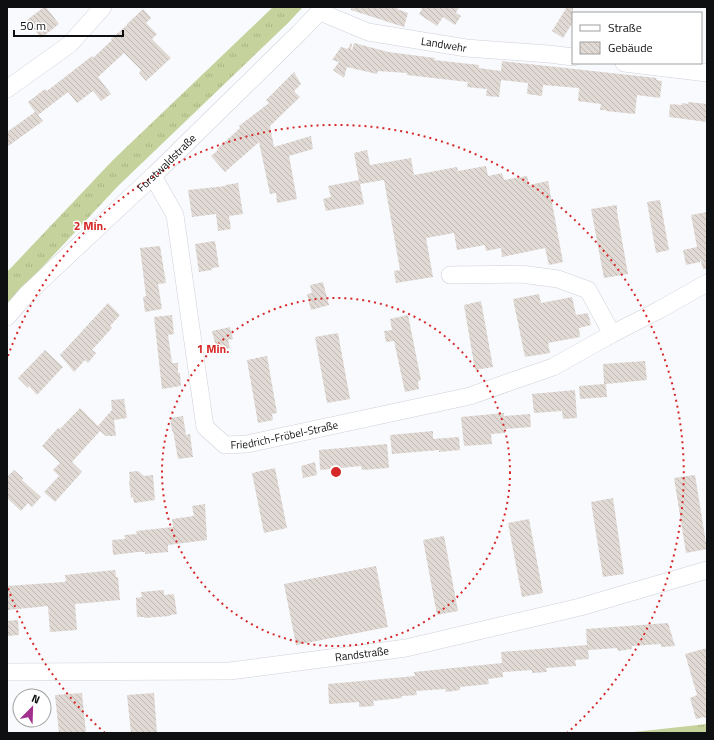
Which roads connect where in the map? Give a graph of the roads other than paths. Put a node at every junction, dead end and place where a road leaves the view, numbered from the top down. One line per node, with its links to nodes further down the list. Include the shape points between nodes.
1 (103, 7): 6 (street, via 70,44)
2 (322, 9): 3 (street, Landwehr, via 368,32 466,48); 7 (street, Forstwaldstraße)
3 (572, 57)
4 (632, 64): 5 (street)
5 (707, 73)
6 (7, 89)
7 (154, 176): 10 (street, Forstwaldstraße, via 27,294); 11 (street, Friedrich-Fröbel-Straße, via 175,215 205,427 225,445 247,444 470,396 553,367)
8 (450, 275): 11 (street, via 521,274 558,279 588,290)
9 (707, 283): 11 (street, Friedrich-Fröbel-Straße)
10 (7, 317)
11 (612, 334)
12 (707, 570): 13 (street, Randstraße, via 580,607 406,648 230,671)
13 (7, 672)

